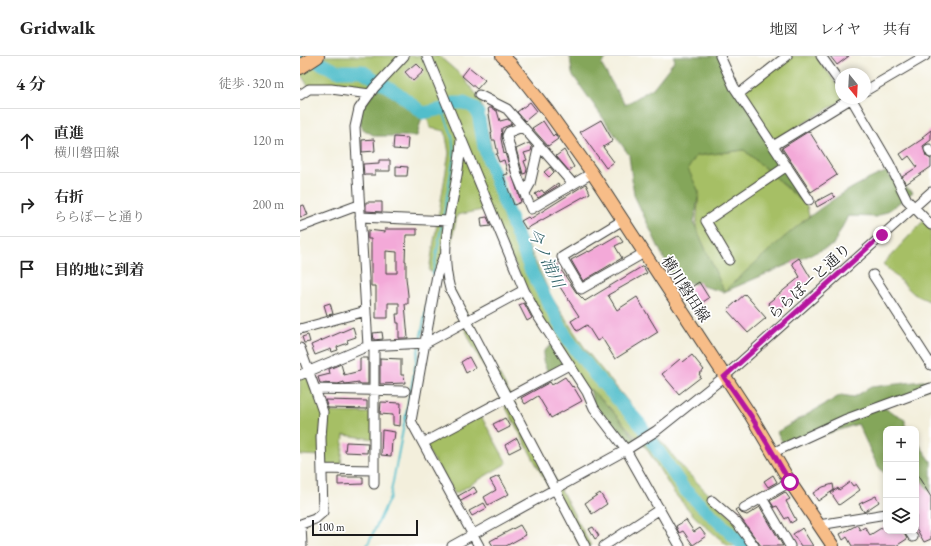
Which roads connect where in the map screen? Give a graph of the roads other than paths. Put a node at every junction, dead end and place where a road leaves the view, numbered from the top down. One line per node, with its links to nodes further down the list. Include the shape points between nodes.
1 (307, 56): 10 (highway)
2 (317, 56): 11 (highway)
3 (404, 56): 14 (street)
4 (428, 56): 21 (street)
5 (502, 56): 25 (main road, 横川磐田線, via 543,104)
6 (720, 56): 15 (street, via 734,87)
7 (787, 56): 15 (street)
8 (925, 56): 13 (street)
9 (823, 57): 12 (street)
10 (300, 60)
11 (300, 67)
12 (835, 75)
13 (871, 88)
14 (372, 91): 16 (street, via 308,89); 30 (street, via 359,109 355,127)
15 (740, 93): 23 (street)
16 (300, 95)
17 (479, 95): 20 (street, via 507,109)
18 (841, 104): 23 (street)
19 (855, 104): 31 (street)
20 (522, 126): 22 (street); 28 (street, via 509,132 507,136)
21 (461, 139): 34 (street, via 461,156); 41 (street)
22 (539, 145): 26 (street); 28 (street, via 530,184)
23 (774, 146): 24 (street)
24 (787, 166): 29 (street); 39 (street, via 706,221)
25 (592, 173): 26 (street); 33 (main road, 横川磐田線)
26 (573, 184): 28 (street, via 531,210)
27 (931, 192): 31 (street, ららぽーと通り)
28 (524, 193)
29 (810, 200)
30 (359, 205): 32 (street); 36 (street)
31 (913, 207): 35 (street); 51 (street, ららぽーと通り)
32 (360, 217): 34 (street); 42 (street)
33 (623, 220): 37 (main road, 横川磐田線); 37 (street, via 562,257 581,289)
34 (449, 221): 38 (street)
35 (931, 225)
36 (300, 227)
37 (644, 253): 51 (main road, 横川磐田線)
38 (444, 255): 43 (street, via 445,274); 45 (street, via 437,275)
39 (729, 260)
40 (873, 275): 49 (street)
41 (524, 290): 43 (street); 48 (street)
42 (366, 311): 44 (street); 46 (street)
43 (465, 320): 45 (street); 56 (street)
44 (300, 329)
45 (426, 343): 46 (street); 57 (street, via 411,421)
46 (371, 346): 50 (street); 54 (street)
47 (300, 348): 50 (street)
48 (569, 364): 56 (street); 58 (street, via 594,408)
49 (931, 364)
50 (304, 373): 52 (street)
51 (724, 377): 58 (street, ららぽーと通り, via 656,431); 59 (main road, 横川磐田線)
52 (316, 388): 54 (street); 60 (street, via 323,412)
53 (931, 388): 59 (street, via 844,420)
54 (374, 390): 55 (street); 61 (street)
55 (405, 391)
56 (506, 397): 57 (street); 64 (street)
57 (423, 443): 71 (street)
58 (626, 450): 64 (street, ららぽーと通り); 68 (street)
59 (772, 452): 62 (main road, 横川磐田線)
60 (322, 469): 61 (street); 72 (street, via 323,512 315,519 300,524)
61 (374, 470): 63 (street)
62 (790, 482): 65 (street); 70 (main road, 横川磐田線)
63 (374, 484)
64 (555, 489): 71 (street, ららぽーと通り); 75 (street)
65 (762, 498): 67 (street); 79 (street)
66 (712, 501): 78 (street, via 737,524)
67 (744, 508)
68 (660, 509): 76 (street); 77 (street)
69 (883, 514): 70 (street)
70 (819, 525): 80 (main road, 横川磐田線)
71 (473, 534): 73 (street, ららぽーと通り); 74 (street)
72 (302, 546)
73 (452, 546)
74 (479, 546)
75 (585, 546)
76 (604, 546)
77 (680, 546)
78 (754, 546)
79 (790, 546)
80 (832, 546)

